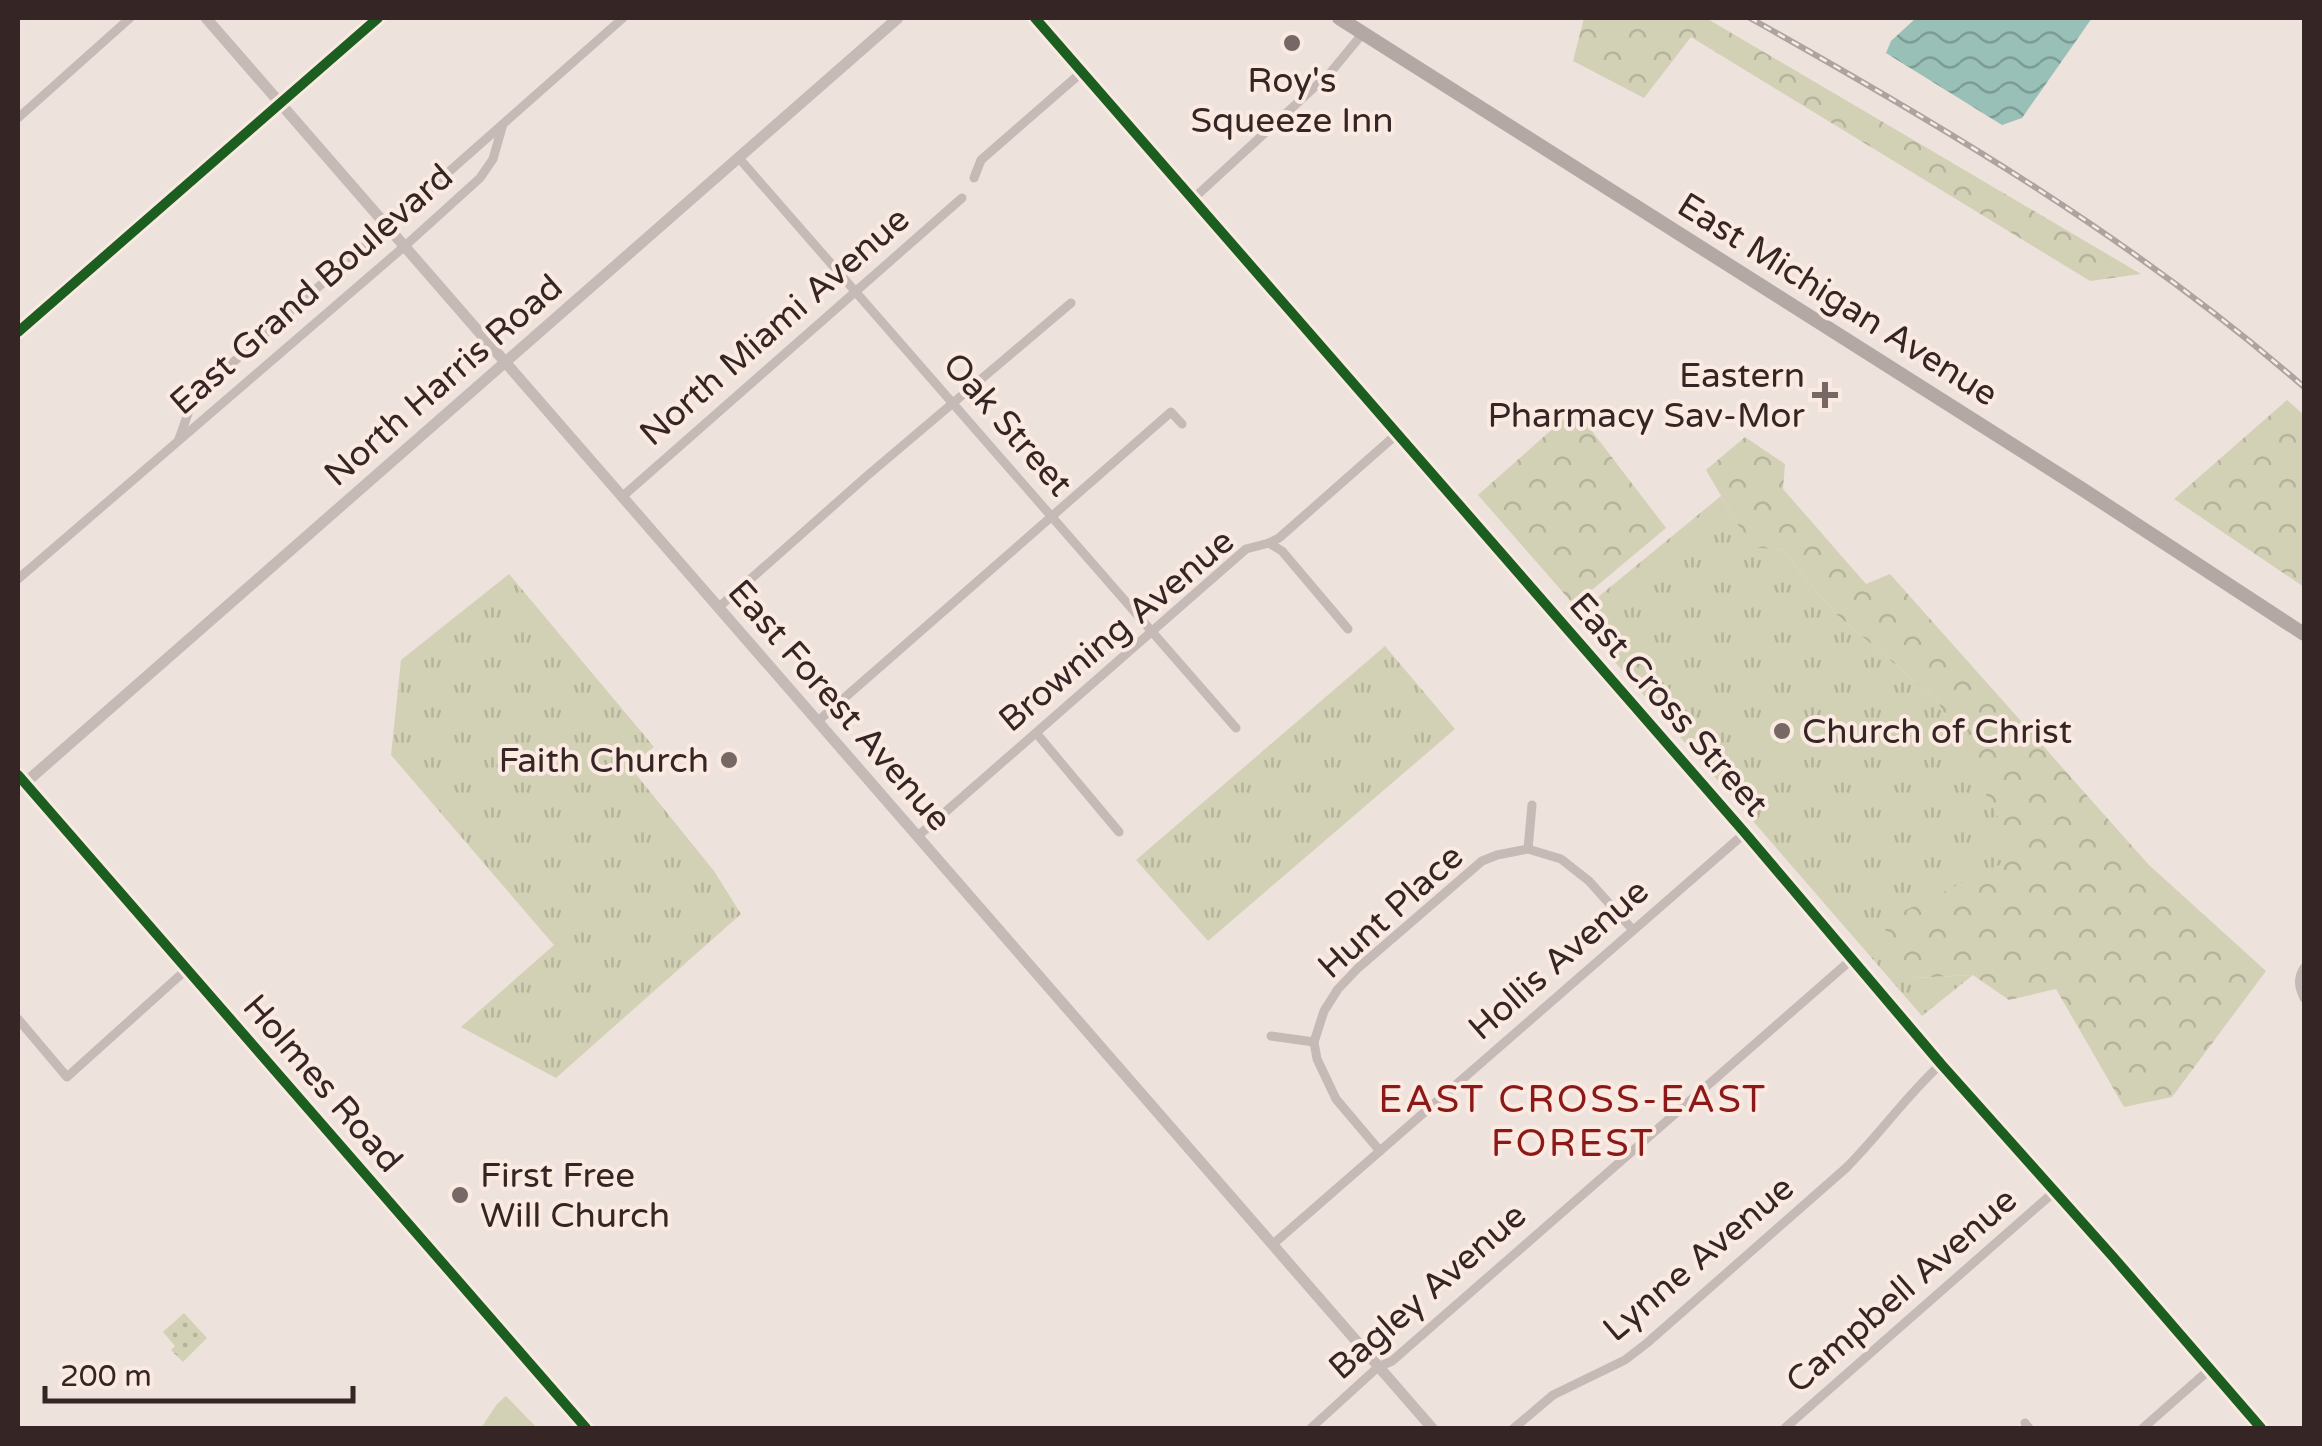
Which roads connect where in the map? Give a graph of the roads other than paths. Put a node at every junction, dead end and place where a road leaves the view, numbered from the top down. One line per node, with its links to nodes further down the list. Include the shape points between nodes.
1 (130, 18): 11 (street)
2 (206, 18): 10 (street, East Forest Avenue)
3 (378, 18): 10 (main road)
4 (624, 18): 12 (street, East Grand Boulevard)
5 (898, 18): 13 (street, North Harris Road)
6 (1035, 18): 9 (street, East Cross Street)
7 (1338, 18): 8 (main road, East Michigan Avenue)
8 (1363, 33): 16 (street, via 1330,73); 34 (main road, East Michigan Avenue)
9 (1082, 72): 14 (street, via 982,160); 16 (street, East Cross Street)
10 (280, 104): 17 (street, East Forest Avenue); 21 (main road)
11 (18, 118)
12 (503, 124): 17 (street, East Grand Boulevard); 18 (street, East Grand Boulevard, via 480,178)
13 (738, 157): 19 (street, Oak Street); 22 (street, North Harris Road)
14 (974, 178)
15 (962, 198): 19 (street, North Miami Avenue)
16 (1194, 198): 25 (street, East Cross Street)
17 (388, 225): 18 (street, East Forest Avenue); 26 (street, East Grand Boulevard, via 204,388)
18 (406, 245): 22 (street, East Forest Avenue); 26 (street, East Grand Boulevard)
19 (856, 291): 23 (street, Oak Street); 27 (street, North Miami Avenue)
20 (1071, 303): 23 (street)
21 (18, 332)
22 (506, 361): 27 (street, East Forest Avenue); 38 (street, North Harris Road)
23 (953, 402): 28 (street, Oak Street); 31 (street)
24 (1182, 424): 28 (street, via 1168,408)
25 (1398, 434): 29 (street, Browning Avenue); 41 (street, East Cross Street)
26 (179, 441): 30 (street, East Grand Boulevard)
27 (623, 496): 31 (street, East Forest Avenue)
28 (1052, 516): 33 (street, Oak Street); 35 (street)
29 (1269, 544): 32 (street); 33 (street, Browning Avenue, via 1246,549)
30 (18, 579)
31 (718, 608): 35 (street, East Forest Avenue)
32 (1348, 629)
33 (1152, 632): 36 (street, Oak Street); 37 (street, Browning Avenue)
34 (2304, 634)
35 (818, 720): 42 (street, East Forest Avenue)
36 (1236, 728)
37 (1037, 734): 40 (street); 42 (street, Browning Avenue)
38 (21, 779): 47 (main road, Holmes Road)
39 (1532, 806): 43 (street)
40 (1119, 832)
41 (1745, 833): 44 (street, Hollis Avenue); 45 (street, East Cross Street)
42 (918, 835): 55 (street, East Forest Avenue)
43 (1528, 849): 44 (street, via 1576,869); 51 (street, Hunt Place, via 1482,862 1358,968 1331,1000)
44 (1632, 929): 53 (street, Hollis Avenue)
45 (1852, 960): 52 (street, East Cross Street); 56 (street, Bagley Avenue, via 1392,1362)
46 (2304, 968): 48 (street)
47 (187, 969): 49 (street, via 68,1076); 58 (main road, Holmes Road)
48 (2304, 998)
49 (18, 1019)
50 (1271, 1036): 51 (street)
51 (1314, 1042): 53 (street, via 1336,1100)
52 (1941, 1064): 54 (street, East Cross Street); 61 (street, Lynne Avenue, via 1846,1168 1647,1343 1553,1395)
53 (1380, 1151): 55 (street, Hollis Avenue)
54 (2054, 1192): 57 (street, East Cross Street); 62 (street, Campbell Avenue)
55 (1272, 1246): 56 (street, East Forest Avenue)
56 (1378, 1367): 59 (street, Bagley Avenue); 60 (street, East Forest Avenue)
57 (2210, 1370): 63 (street); 64 (street, East Cross Street)
58 (586, 1428)
59 (1311, 1428)
60 (1432, 1428)
61 (1514, 1428)
62 (1785, 1428)
63 (2143, 1428)
64 (2261, 1428)

